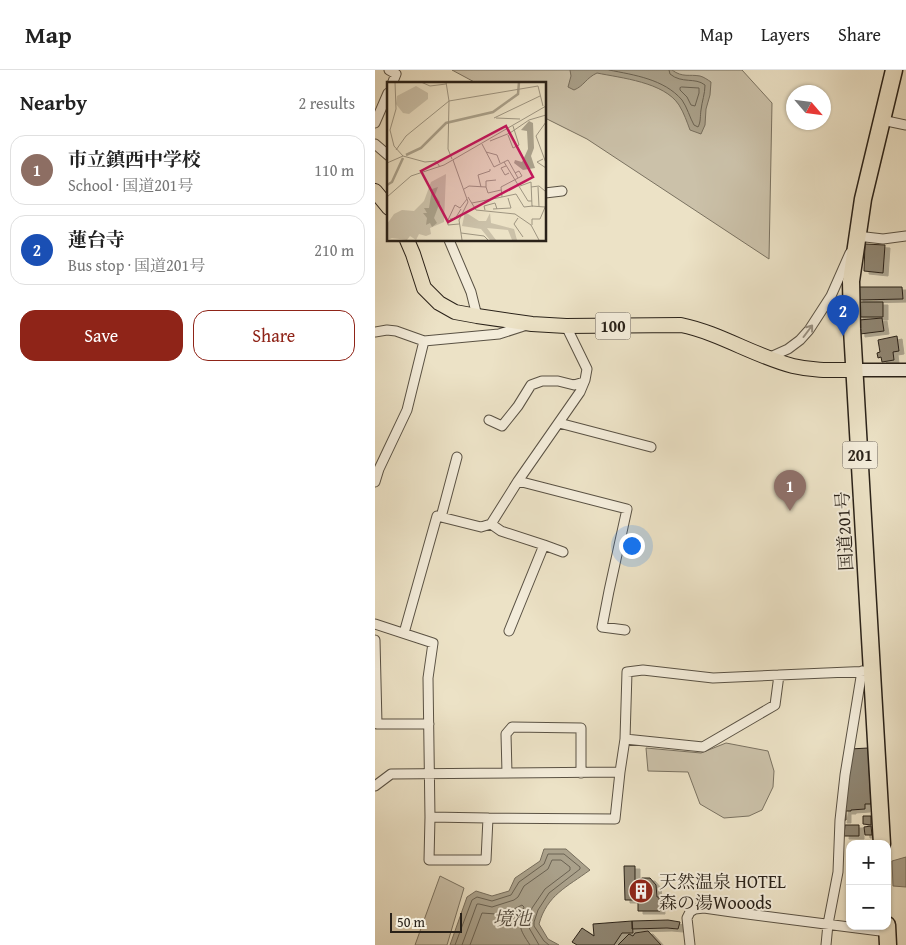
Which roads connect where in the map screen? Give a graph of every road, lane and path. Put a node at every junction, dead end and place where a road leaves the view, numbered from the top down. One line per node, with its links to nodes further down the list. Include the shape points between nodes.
1 (389, 70): 3 (street, via 396,74)
2 (893, 70): 5 (highway, 国道201号 / 201)
3 (393, 82)
4 (387, 97): 6 (street)
5 (882, 120): 7 (street); 14 (highway, 国道201号 / 201)
6 (375, 123)
7 (906, 125)
8 (375, 144): 9 (street)
9 (387, 154)
10 (375, 191): 13 (main road)
11 (561, 191): 12 (street)
12 (546, 193)
13 (387, 206)
14 (857, 236): 15 (street, via 883,239); 23 (street, one-way to 14, via 788,349 809,330 831,296); 24 (highway, 国道201号 / 201, via 851,281)
15 (906, 236)
16 (407, 241): 18 (main road, 100, via 424,288 439,304 455,312)
17 (449, 241): 18 (street, via 471,292)
18 (477, 316): 19 (main road, 100)
19 (532, 324): 20 (main road, 100); 22 (street, via 499,334)
20 (566, 326): 23 (main road, 100, via 681,325); 26 (street, via 587,369)
21 (375, 332): 22 (street, via 396,331)
22 (424, 341): 32 (street, via 407,410)
23 (768, 358): 24 (main road, 100, via 818,370)
24 (855, 370): 25 (street); 42 (highway, 国道201号 / 201)
25 (906, 370)
26 (584, 382): 27 (street, via 574,385 542,381 531,385 502,426); 28 (street)
27 (489, 420)
28 (559, 423): 29 (street); 31 (street)
29 (651, 447)
30 (457, 457): 33 (street)
31 (518, 480): 34 (street); 39 (street, via 627,509 602,627)
32 (375, 482)
33 (441, 517): 34 (street, via 481,527); 40 (street, via 437,516)
34 (491, 524): 35 (street)
35 (544, 545): 36 (street); 38 (street)
36 (563, 552)
37 (375, 624): 40 (street)
38 (509, 630)
39 (625, 630)
40 (404, 633): 44 (street, via 433,643 428,678)
41 (375, 640): 44 (street, via 377,724)
42 (867, 671): 43 (street); 53 (highway, 国道201号 / 201); 54 (street, via 845,775 838,872)
43 (779, 675): 45 (street, via 775,705 703,747); 45 (street, via 713,678 643,670 627,672)
44 (429, 724): 48 (street)
45 (625, 739): 47 (street)
46 (581, 772): 47 (street); 49 (street); 49 (street, via 581,728 511,727 506,734)
47 (620, 772): 52 (street, via 615,819)
48 (429, 773): 49 (street); 50 (street, via 391,774); 51 (street)
49 (507, 773)
50 (375, 786)
51 (429, 817): 52 (street); 52 (street, via 429,860 486,860)
52 (488, 818)
53 (882, 840)
54 (828, 924): 55 (street); 56 (street, via 695,908 687,918); 57 (street)
55 (888, 934)
56 (690, 945)
57 (826, 945)

